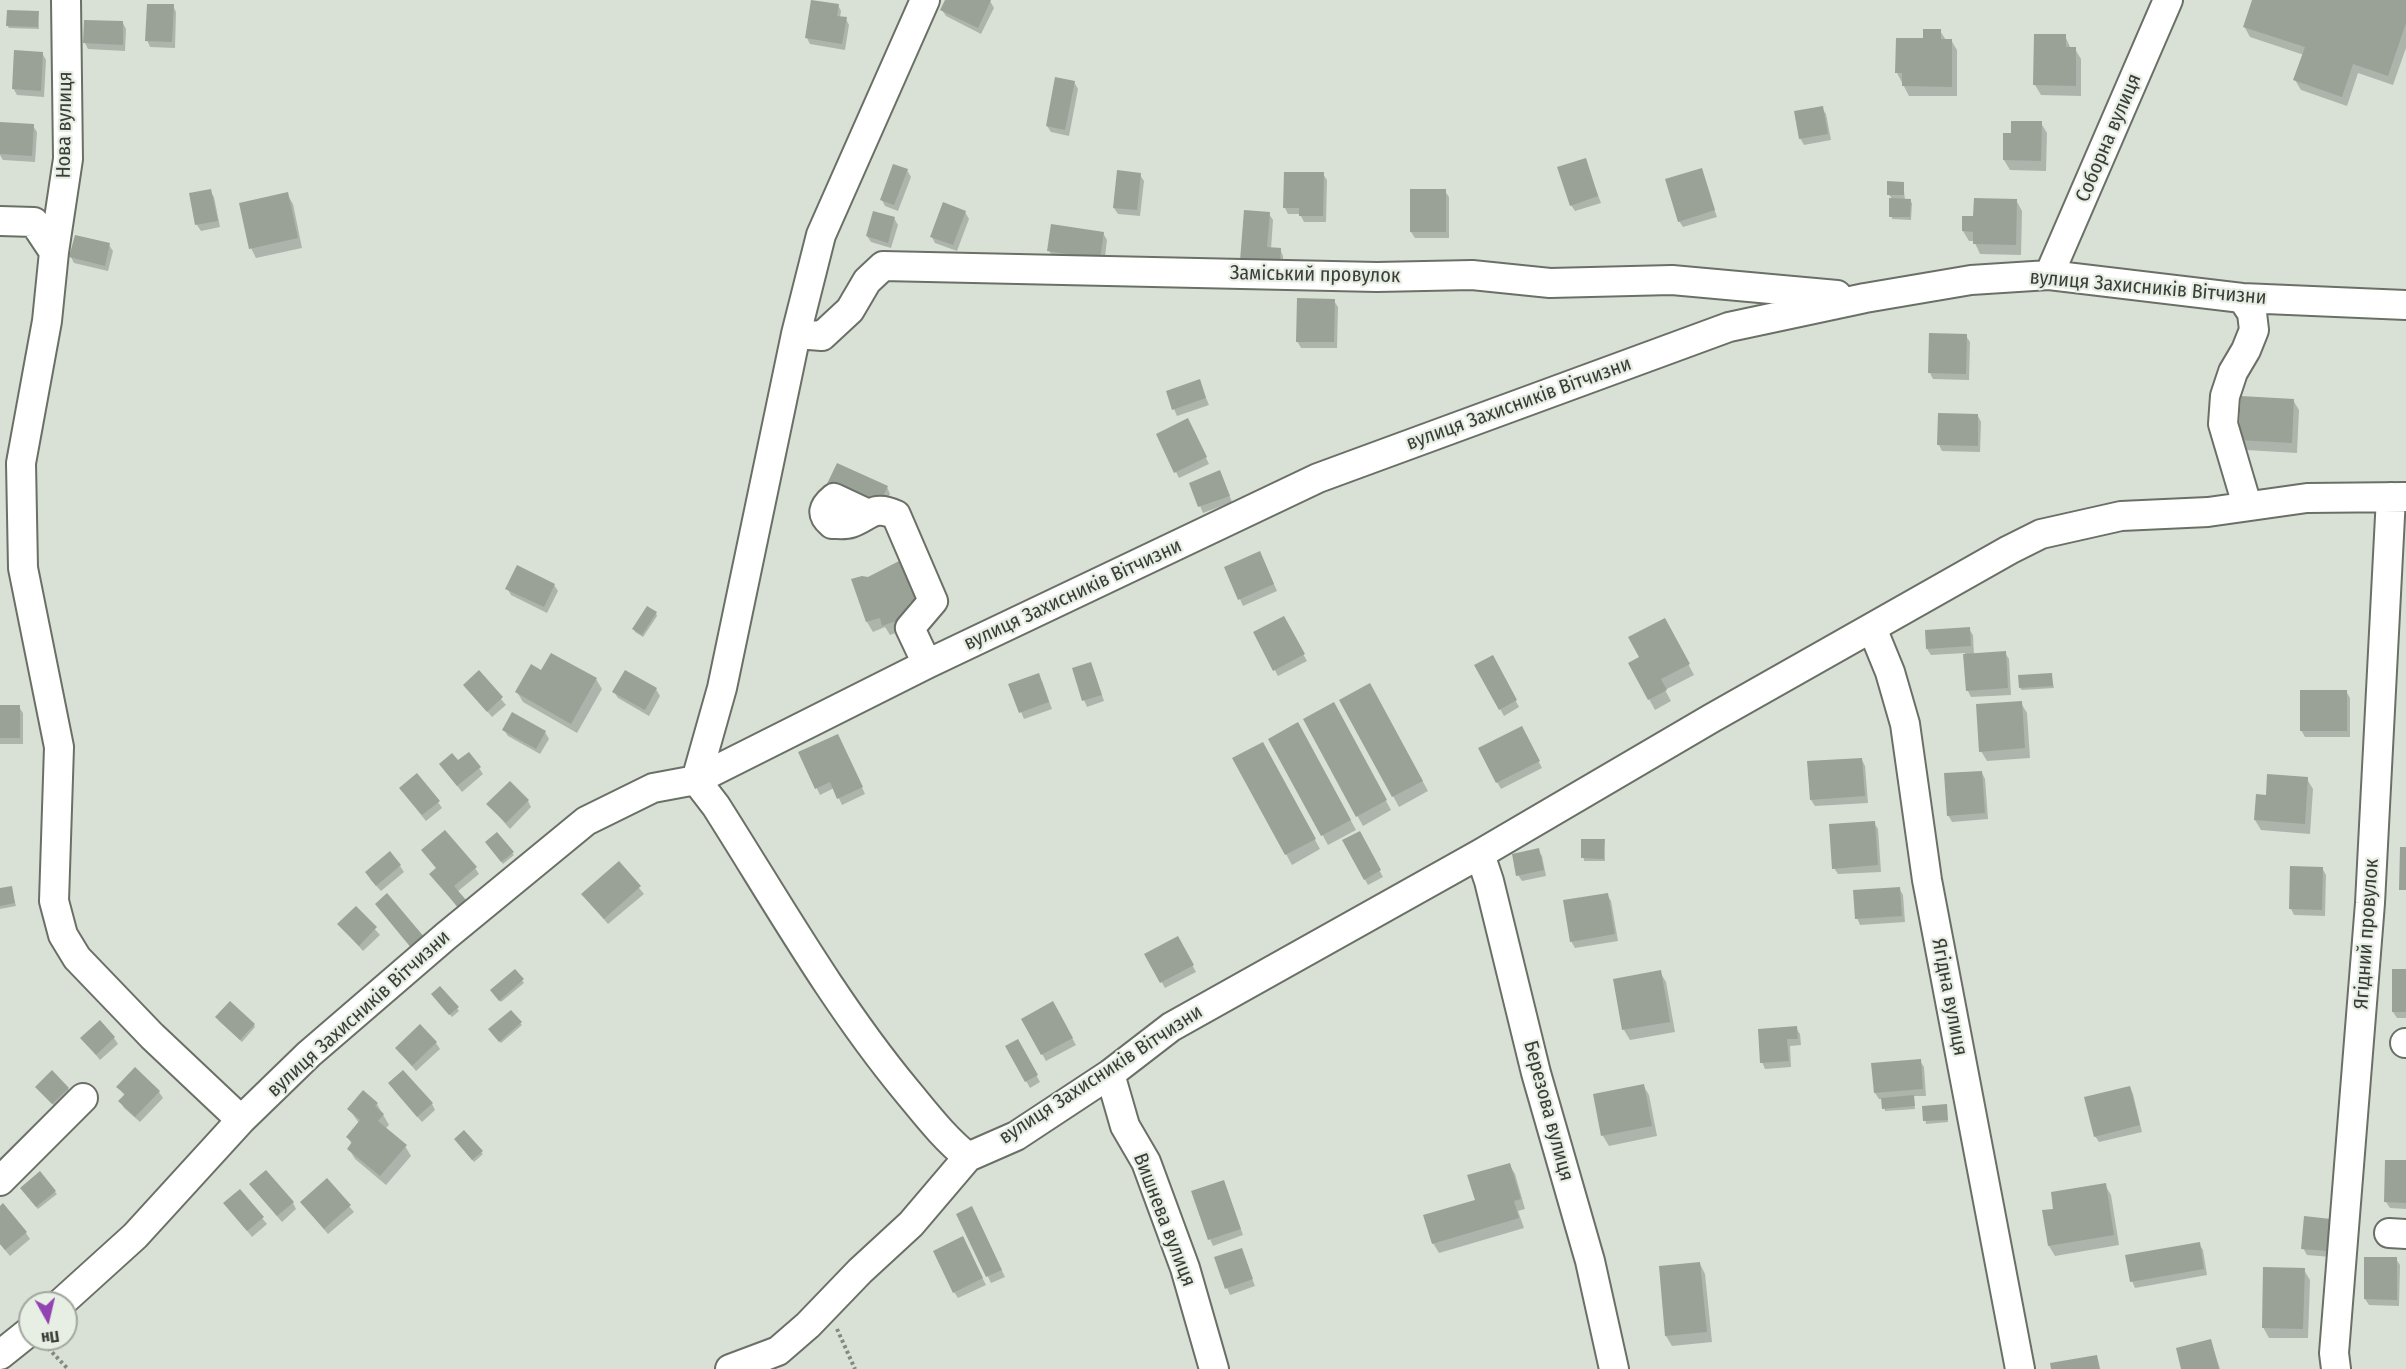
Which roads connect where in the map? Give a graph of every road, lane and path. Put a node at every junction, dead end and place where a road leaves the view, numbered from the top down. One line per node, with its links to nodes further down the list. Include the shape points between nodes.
1 (66, 0): 5 (street, Нова вулиця, via 68,159)
2 (926, 0): 10 (street, via 821,235)
3 (2168, 0): 6 (street, Соборна вулиця)
4 (0, 221): 5 (street, via 34,222)
5 (54, 252): 20 (street, Нова вулиця, via 47,321 21,463 23,568 59,747 54,901 63,934 77,958)
6 (2049, 275): 7 (street, вулиця Захисників Вітчизни, via 1971,280); 8 (street, вулиця Захисників Вітчизни)
7 (1865, 298): 10 (street, Заміський провулок, via 1671,280 1551,283 1472,275 1377,277 883,266 867,281 850,309 822,336); 15 (street, вулиця Захисників Вітчизни, via 1729,327 1318,478)
8 (2242, 298): 9 (street, вулиця Захисників Вітчизни); 12 (street, via 2252,313 2254,330 2230,380 2223,424)
9 (2406, 305)
10 (796, 334): 16 (street, via 722,688)
11 (2398, 497): 12 (street, вулиця Захисників Вітчизни, via 2307,498); 34 (street, Ягідний провулок, via 2334,1353)
12 (2247, 505): 14 (street, вулиця Захисників Вітчизни, via 2208,512 2121,516 2041,534)
13 (866, 513): 15 (street, via 896,514 933,601 910,628)
14 (1872, 628): 17 (street, вулиця Захисників Вітчизни); 33 (street, Ягідна вулиця, via 1905,724 1927,880)
15 (927, 664): 16 (street, вулиця Захисників Вітчизни)
16 (696, 780): 20 (street, вулиця Захисників Вітчизни, via 653,788 586,821 309,1053); 21 (street, via 841,1003 950,1143)
17 (1480, 854): 18 (street, вулиця Захисників Вітчизни, via 1171,1027); 32 (street, Березова вулиця, via 1590,1261)
18 (1110, 1074): 21 (street, вулиця Захисників Вітчизни, via 1016,1136); 31 (street, Вишнева вулиця, via 1125,1125 1146,1162 1185,1268)
19 (83, 1098): 22 (street)
20 (241, 1120): 23 (street, вулиця Захисників Вітчизни, via 135,1236)
21 (968, 1157): 24 (street, вулиця Захисників Вітчизни, via 911,1224)
22 (0, 1181)
23 (74, 1291)
24 (827, 1306): 29 (street, вулиця Захисників Вітчизни, via 778,1351); 30 (path)
25 (18, 1347): 27 (street)
26 (50, 1351): 28 (path)
27 (0, 1355)
28 (68, 1369)
29 (730, 1369)
30 (855, 1369)
31 (1214, 1369)
32 (1614, 1369)
33 (2020, 1369)
34 (2336, 1369)

